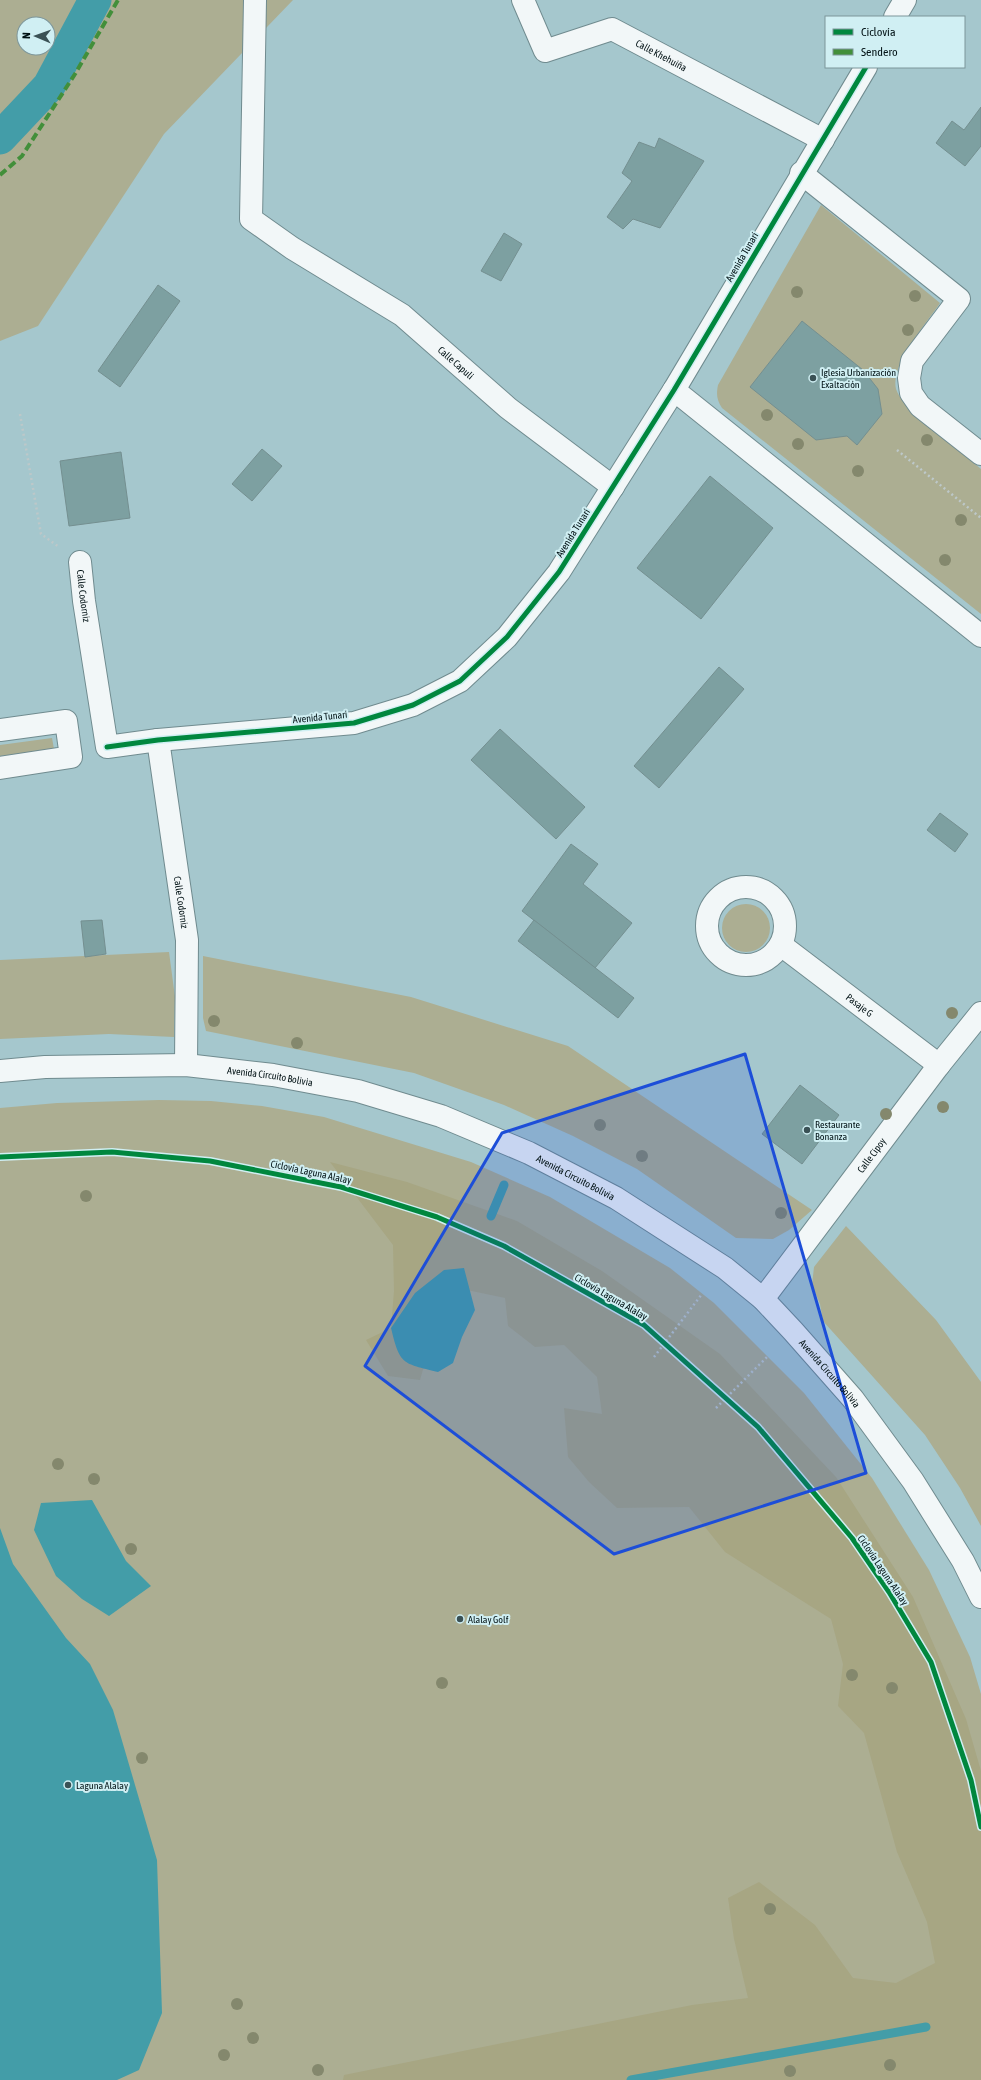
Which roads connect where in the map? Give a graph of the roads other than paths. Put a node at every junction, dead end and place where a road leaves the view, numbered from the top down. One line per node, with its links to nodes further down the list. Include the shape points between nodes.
1 (255, 0): 10 (street, Calle Capuli, via 251,219 292,248 402,315 508,408)
2 (523, 0): 6 (street, Calle Khehuiña, via 545,51 612,29)
3 (905, 0): 4 (street)
4 (896, 16)
5 (865, 68): 6 (street, Avenida Tunari)
6 (823, 140): 7 (street, Avenida Tunari)
7 (801, 174): 8 (street, Avenida Tunari); 9 (street, via 959,299 912,361 909,378 911,392 920,406)
8 (674, 390): 10 (street, Avenida Tunari); 12 (street)
9 (981, 454)
10 (613, 487): 14 (street, Avenida Tunari, via 559,572 508,637 460,681 413,705 354,723)
11 (80, 562): 15 (street, Calle Codorniz)
12 (981, 636)
13 (0, 730): 16 (street, via 66,721 71,757)
14 (158, 740): 15 (street, Avenida Tunari); 19 (street, Calle Codorniz, via 187,940)
15 (107, 747)
16 (0, 768)
17 (781, 945): 20 (street, Pasaje G)
18 (981, 1013): 20 (street, Calle Cipoy)
19 (186, 1065): 21 (street, Avenida Circuito Bolivia, via 45,1067); 22 (street, Avenida Circuito Bolivia, via 273,1075 358,1091 441,1116 530,1153 616,1198 725,1268)
20 (939, 1065): 22 (street, Calle Cipoy)
21 (0, 1071)
22 (763, 1299): 23 (street, Avenida Circuito Bolivia, via 853,1399 913,1481 963,1561)
23 (981, 1597)

